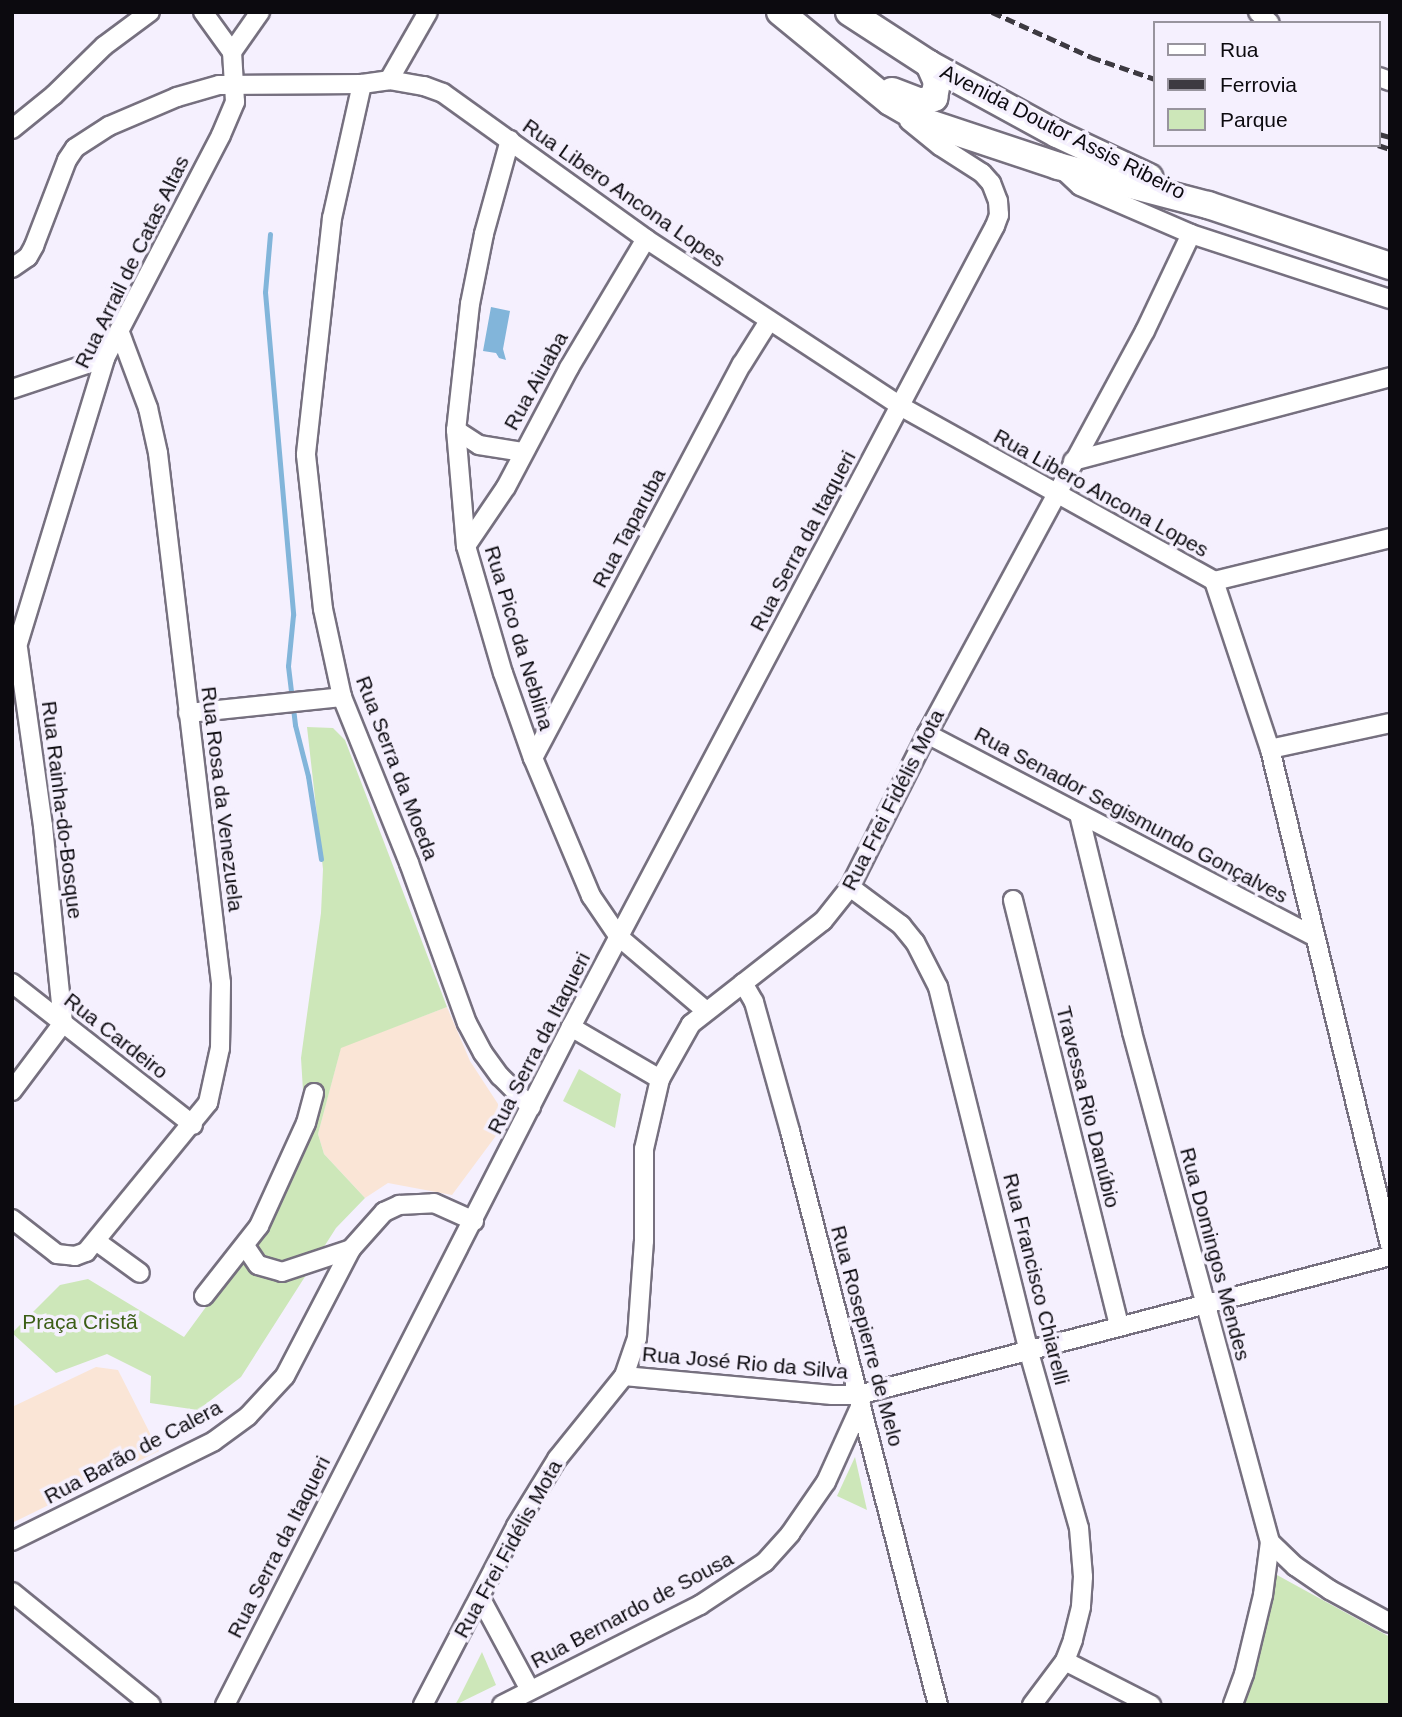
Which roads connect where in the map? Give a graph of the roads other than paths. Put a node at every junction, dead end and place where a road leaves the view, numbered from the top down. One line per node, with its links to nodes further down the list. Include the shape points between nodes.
1 (150, 12): 14 (street, via 104,46)
2 (203, 12): 7 (street)
3 (260, 12): 7 (street)
4 (428, 12): 10 (street)
5 (780, 12): 9 (main road)
6 (849, 12): 8 (main road, Avenida Doutor Assis Ribeiro)
7 (232, 52): 11 (street, Rua Arrail de Catas Altas)
8 (929, 64): 9 (main road, via 938,92 920,102); 17 (main road, Avenida Doutor Assis Ribeiro, via 1057,134)
9 (845, 65): 13 (main road, Avenida Doutor Assis Ribeiro)
10 (389, 80): 12 (street, Rua Libero Ancona Lopes); 15 (street, Rua Libero Ancona Lopes, via 443,93)
11 (236, 84): 12 (street, Rua Libero Ancona Lopes); 21 (street, Rua Libero Ancona Lopes, via 177,97 89,137 75,148 60,173 28,257); 24 (street, Rua Arrail de Catas Altas, via 230,116)
12 (362, 84): 38 (street, Rua Serra da Moeda, via 332,218 306,455)
13 (890, 102): 16 (main road, Avenida Doutor Assis Ribeiro, via 943,129); 28 (street, Rua Serra da Itaqueri, via 918,130 982,173 997,193 999,215)
14 (12, 129)
15 (510, 141): 19 (street, Rua Libero Ancona Lopes); 29 (street, Rua Pico da Neblina, via 470,304)
16 (1058, 166): 17 (main road, Avenida Doutor Assis Ribeiro); 18 (street, via 1080,186)
17 (1208, 205): 20 (main road)
18 (1191, 234): 22 (street); 31 (street, Rua Frei Fidélis Mota, via 1145,331)
19 (646, 239): 23 (street, Rua Libero Ancona Lopes); 30 (street, Rua Aiuaba)
20 (1390, 266)
21 (12, 268)
22 (1390, 299)
23 (768, 321): 28 (street, Rua Libero Ancona Lopes); 43 (street, Rua Taparuba)
24 (119, 330): 25 (street, Rua Arrail de Catas Altas); 39 (street, Rua Rosa da Venezuela, via 148,408 158,453)
25 (105, 358): 27 (street); 36 (street, Rua Arrail de Catas Altas)
26 (1390, 377): 31 (street)
27 (12, 389)
28 (900, 406): 32 (street, Rua Libero Ancona Lopes); 48 (street, Rua Serra da Itaqueri)
29 (456, 430): 30 (street, via 480,445); 34 (street, Rua Pico da Neblina)
30 (523, 452): 34 (street, Rua Aiuaba, via 506,487)
31 (1073, 461): 32 (street, Rua Frei Fidélis Mota)
32 (1055, 495): 35 (street, Rua Libero Ancona Lopes); 41 (street, Rua Frei Fidélis Mota)
33 (1390, 538): 35 (street)
34 (466, 546): 43 (street, Rua Pico da Neblina)
35 (1214, 582): 42 (street, Rua Libero Ancona Lopes)
36 (18, 645): 37 (street, Rua Arrail de Catas Altas); 52 (street, Rua Rainha-do-Bosque)
37 (12, 663)
38 (335, 698): 39 (street); 57 (street, Rua Serra da Moeda, via 409,863 467,1023 483,1054)
39 (195, 713): 58 (street, Rua Rosa da Venezuela, via 222,1016 216,1076 208,1103)
40 (1390, 723): 42 (street)
41 (927, 734): 44 (street, Rua Senador Segismundo Gonçalves); 45 (street, Rua Frei Fidélis Mota)
42 (1270, 749): 47 (street, Rua Libero Ancona Lopes)
43 (533, 758): 48 (street, Rua Pico da Neblina, via 591,896)
44 (1079, 814): 47 (street, Rua Senador Segismundo Gonçalves); 68 (street, Rua Domingos Mendes)
45 (850, 887): 50 (street, Rua Frei Fidélis Mota, via 823,920); 70 (street, Rua Francisco Chiarelli, via 901,925 915,942 937,987)
46 (1013, 900): 69 (street, Travessa Rio Danúbio)
47 (1314, 936): 62 (street, Rua Libero Ancona Lopes)
48 (619, 937): 51 (street, Rua Pico da Neblina); 53 (street, Rua Serra da Itaqueri)
49 (12, 983): 52 (street, Rua Cardeiro)
50 (743, 983): 51 (street, Rua Frei Fidélis Mota); 72 (street, Rua Rosepierre de Melo, via 754,1002)
51 (705, 1010): 54 (street, Rua Frei Fidélis Mota, via 691,1024)
52 (63, 1023): 55 (street); 58 (street, Rua Cardeiro)
53 (571, 1027): 54 (street); 57 (street, Rua Serra da Itaqueri)
54 (660, 1079): 71 (street, Rua Frei Fidélis Mota, via 644,1149 637,1338)
55 (12, 1091)
56 (314, 1093): 63 (street, via 277,1189)
57 (531, 1107): 60 (street, Rua Serra da Itaqueri)
58 (192, 1125): 61 (street, Rua Rosa da Venezuela)
59 (12, 1219): 61 (street, Rua Rosa da Venezuela, via 57,1254 75,1256)
60 (474, 1222): 64 (street, Rua Barão de Calera, via 434,1203 399,1205 374,1220); 81 (street, Rua Serra da Itaqueri)
61 (96, 1241): 66 (street)
62 (1390, 1245)
63 (245, 1246): 64 (street, via 258,1265 282,1272); 67 (street)
64 (351, 1249): 73 (street, Rua Barão de Calera, via 285,1377 248,1416 214,1441)
65 (1390, 1256): 68 (street, Rua José Rio da Silva)
66 (141, 1273)
67 (204, 1296)
68 (1204, 1303): 69 (street, Rua José Rio da Silva); 74 (street, Rua Domingos Mendes)
69 (1119, 1325): 70 (street, Rua José Rio da Silva)
70 (1028, 1349): 72 (street, Rua José Rio da Silva); 78 (street, Rua Francisco Chiarelli, via 1082,1553 1081,1607)
71 (624, 1376): 72 (street, Rua José Rio da Silva); 76 (street, Rua Frei Fidélis Mota, via 557,1459 516,1526)
72 (860, 1400): 79 (street, Rua Bernardo de Sousa, via 826,1482 765,1562 700,1605); 84 (street, Rua Rosepierre de Melo)
73 (12, 1541)
74 (1270, 1542): 77 (street, via 1330,1590); 87 (street, Rua Domingos Mendes, via 1256,1628)
75 (12, 1592): 80 (street)
76 (481, 1599): 79 (street); 82 (street, Rua Frei Fidélis Mota)
77 (1390, 1623)
78 (1065, 1661): 85 (street, Rua Francisco Chiarelli); 86 (street)
79 (530, 1690): 83 (street, Rua Bernardo de Sousa)
80 (151, 1705)
81 (225, 1705)
82 (424, 1705)
83 (502, 1705)
84 (938, 1705)
85 (1032, 1705)
86 (1151, 1705)
87 (1233, 1705)

